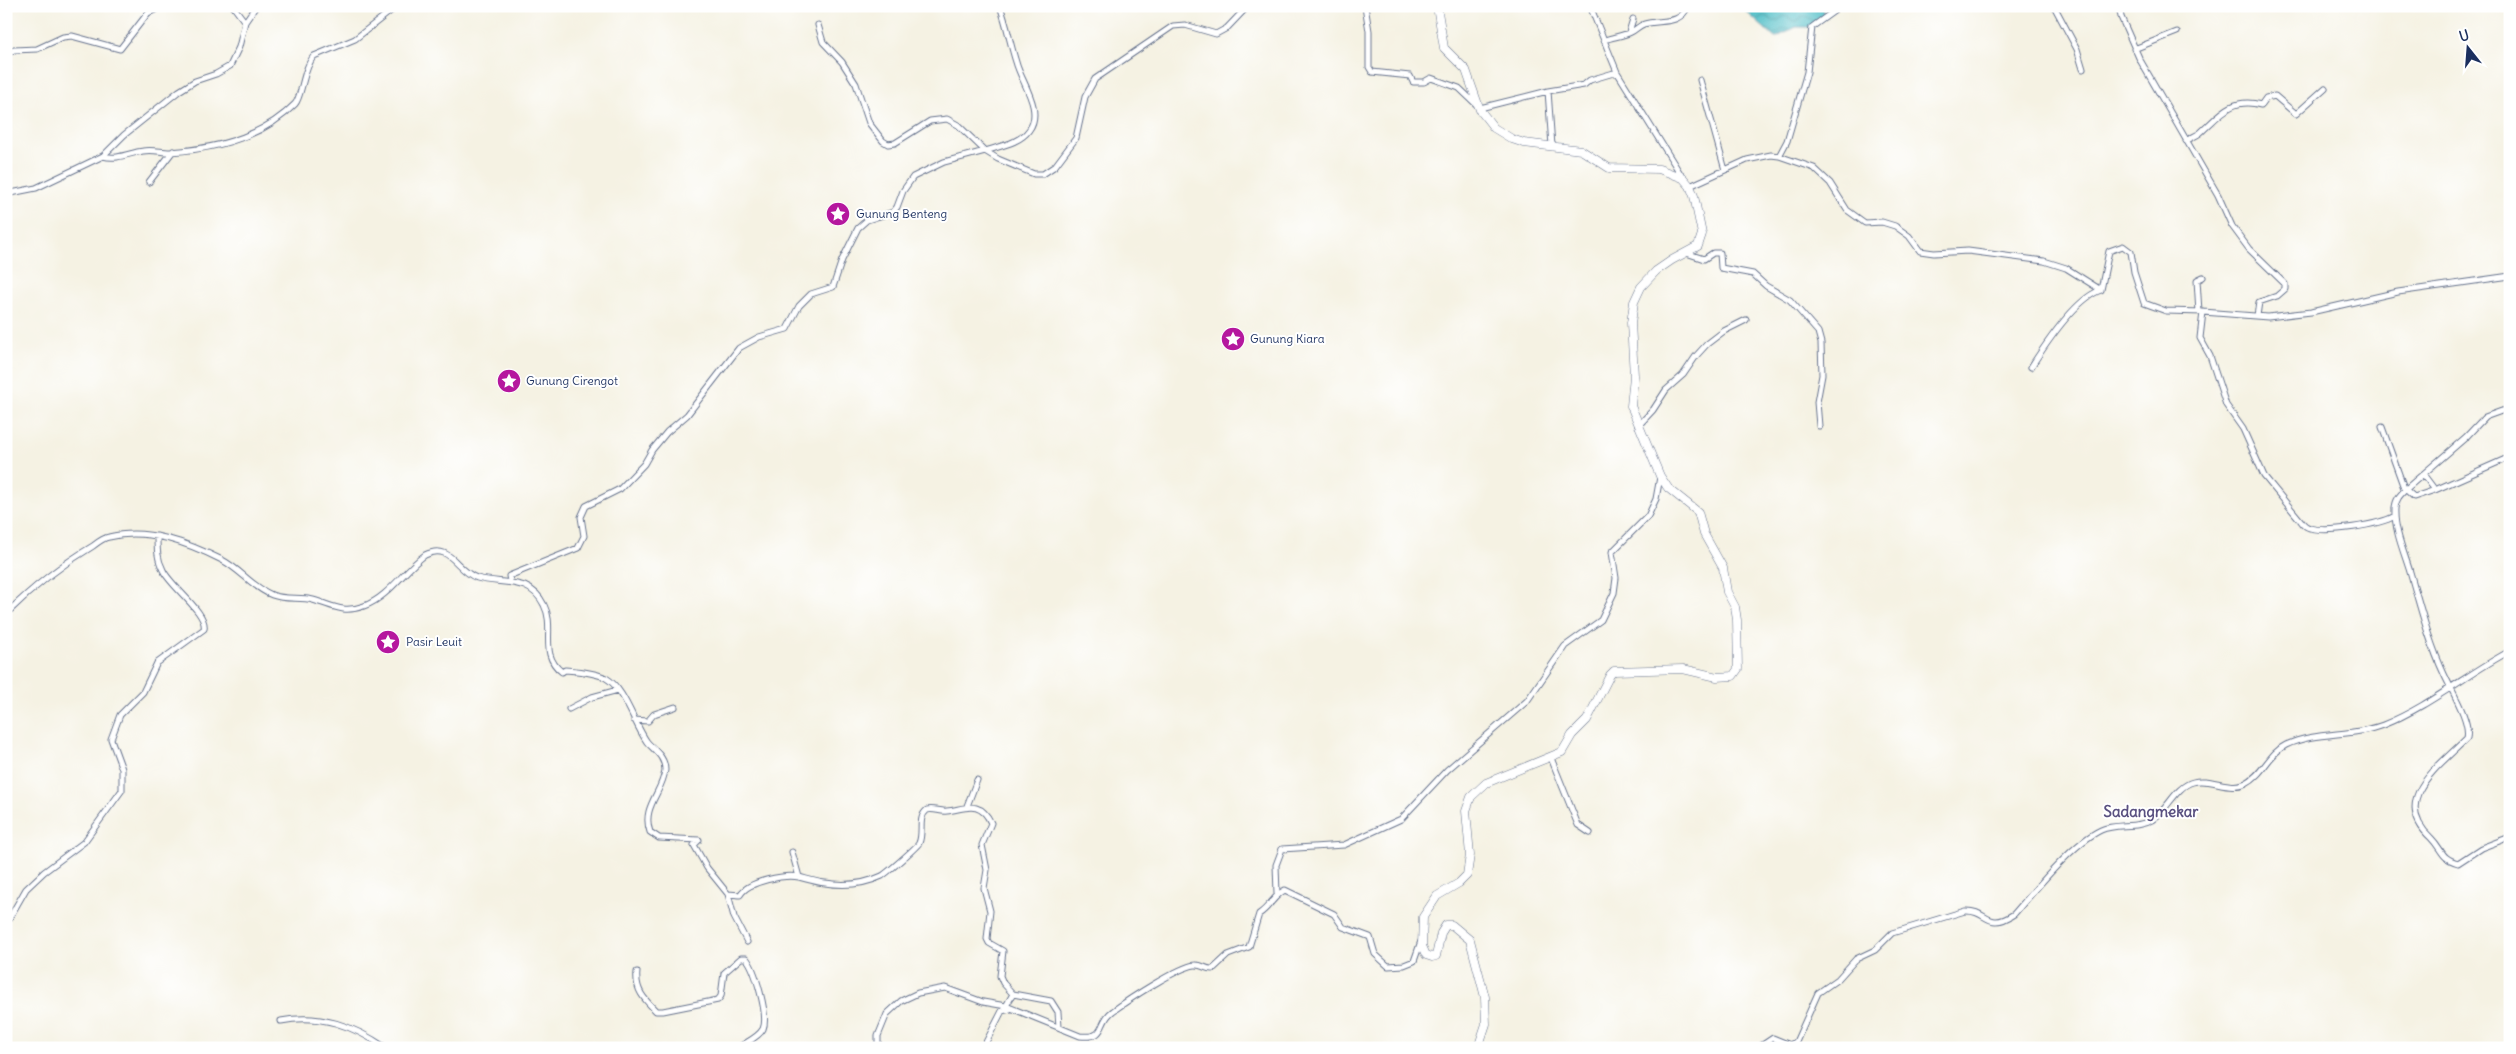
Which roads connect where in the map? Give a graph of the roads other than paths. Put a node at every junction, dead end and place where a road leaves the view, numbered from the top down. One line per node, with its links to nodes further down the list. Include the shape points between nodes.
1 (163, 6): 21 (street, via 148,13 120,49 72,36 37,49 14,50)
2 (233, 6): 15 (street)
3 (256, 6): 15 (street)
4 (397, 6): 31 (street, via 361,36 314,56 302,79 298,99 275,122 216,147)
5 (1000, 6): 30 (street, via 1034,118 1023,137)
6 (1248, 6): 30 (street, via 1218,33 1185,25 1166,28 1146,46 1095,79 1084,99 1076,138 1059,161 1045,173 1035,175)
7 (1365, 6): 27 (street, via 1372,72 1410,76 1413,82 1424,82 1430,78 1459,88)
8 (1437, 6): 27 (street, via 1444,48 1466,70)
9 (1590, 6): 19 (street)
10 (1688, 6): 18 (street, via 1674,20 1646,23)
11 (1841, 6): 33 (street, via 1812,27 1807,72 1787,141)
12 (2054, 6): 22 (street, via 2077,49)
13 (2119, 6): 20 (street)
14 (1633, 19): 18 (street)
15 (244, 22): 32 (street, via 239,47 230,66 179,91)
16 (818, 25): 30 (street, via 823,42 842,62 856,84 869,123 883,141 895,143 930,122 946,119 958,125)
17 (2177, 32): 20 (street)
18 (1629, 33): 19 (street)
19 (1605, 40): 23 (street)
20 (2134, 49): 28 (street)
21 (6, 54)
22 (2083, 69)
23 (1617, 72): 26 (street, via 1597,77 1584,85); 35 (street)
24 (1700, 80): 34 (street)
25 (2326, 88): 28 (street, via 2296,114 2275,96 2266,98 2261,105 2236,104 2222,111 2200,133)
26 (1548, 90): 27 (street); 29 (street)
27 (1480, 108): 29 (street, via 1497,130 1512,139)
28 (2186, 141): 44 (street, via 2239,237 2284,284 2285,290 2281,294 2259,302)
29 (1552, 146): 35 (street, via 1581,150 1609,168 1658,169)
30 (985, 151): 58 (street, via 944,162 913,177 903,190 896,208 867,220 858,228 833,287 811,294 787,329 762,336 739,348 687,416 667,432 644,464 620,489 586,506 582,517 584,536 578,548 509,576)
31 (173, 152): 32 (street, via 145,150 116,158); 36 (street)
32 (103, 156): 38 (street, via 36,188)
33 (1779, 156): 34 (street, via 1760,156); 42 (street, via 1814,168 1830,183 1847,210 1865,223 1882,222 1895,226 1909,236 1920,251 1977,252 2044,261 2066,268)
34 (1725, 170): 37 (street)
35 (1683, 178): 37 (street)
36 (149, 182)
37 (1690, 186): 39 (street, via 1702,234 1698,246)
38 (6, 194)
39 (1685, 253): 48 (street, via 1656,271 1641,287 1634,302 1631,406); 49 (street, via 1704,259 1720,253 1721,268 1753,274 1790,300 1818,332 1822,375 1817,402)
40 (2510, 276): 44 (street, via 2398,292 2293,315)
41 (2203, 277): 43 (street, via 2197,280)
42 (2101, 290): 43 (street, via 2109,251 2123,246 2131,252 2142,301 2146,306 2166,312); 46 (street, via 2087,298 2055,330)
43 (2201, 312): 44 (street); 56 (street, via 2200,338 2210,356 2226,405 2243,429 2264,476 2300,521 2319,529 2368,524)
44 (2257, 316)
45 (1746, 320): 48 (street, via 1707,344)
46 (2030, 367)
47 (2510, 408): 52 (street, via 2485,417)
48 (1638, 426): 53 (street)
49 (1819, 426)
50 (2382, 427): 54 (street)
51 (2510, 457): 55 (street)
52 (2423, 474): 54 (street); 55 (street)
53 (1660, 476): 66 (street, via 1668,488 1698,512 1704,534 1723,568 1737,620 1738,669 1733,676 1726,677 1683,669 1614,672 1585,724 1572,735 1562,752); 74 (street, via 1656,499 1648,516 1612,552 1616,578 1614,593 1602,618 1564,648 1527,702 1447,770 1394,824 1344,845 1282,849 1276,865)
54 (2406, 489): 55 (street, via 2416,497); 56 (street, via 2396,502)
55 (2435, 490)
56 (2395, 516): 61 (street, via 2429,634)
57 (157, 536): 58 (street, via 224,561 270,594 287,599 313,600 337,609 371,603 413,565 433,552 449,555 475,577); 59 (street, via 128,534 103,539 50,574); 75 (street, via 162,570 203,618 204,629 159,660 143,692 120,715 111,738 122,770 122,790 84,842 26,889)
58 (510, 581): 62 (street, via 529,587 544,603 550,622 548,650 559,670 604,677)
59 (6, 614)
60 (2510, 650): 61 (street)
61 (2450, 686): 70 (street, via 2468,736 2420,787 2414,805 2420,826 2444,858 2458,863 2481,848); 89 (street, via 2381,726 2285,745 2244,784 2201,781 2186,785 2152,820 2104,829 2080,842 2014,914 2003,921 1991,921 1972,911 1965,911 1892,933 1875,950 1856,959 1838,979 1820,990 1796,1042 1790,1044 1773,1038)
62 (618, 690): 64 (street, via 592,697); 65 (street)
63 (675, 707): 65 (street, via 654,714 648,721)
64 (569, 709)
65 (634, 720): 73 (street, via 664,765 664,776 649,807 650,832 659,838 699,840 694,844 701,860)
66 (1551, 758): 69 (street, via 1578,825); 76 (street, via 1486,783 1471,797 1466,811 1468,870 1462,881 1439,894 1428,907 1422,921)
67 (977, 780): 68 (street)
68 (967, 806): 72 (street, via 945,811 927,810 922,815 918,845 881,876 851,884 826,884); 79 (street, via 982,812 990,822 982,845 987,870 984,888 990,912 987,939 1003,951 1000,976)
69 (1590, 833)
70 (2510, 837)
71 (792, 852): 72 (street)
72 (799, 878): 73 (street, via 755,883 740,895)
73 (728, 894): 77 (street, via 734,917)
74 (1277, 894): 76 (street, via 1288,890 1334,914 1343,927 1370,937 1375,954 1388,966 1414,961); 83 (street, via 1268,909 1258,916 1249,947 1228,955 1213,969 1195,965 1158,983 1108,1015 1097,1035 1080,1036)
75 (6, 924)
76 (1421, 941): 88 (street, via 1424,951 1432,957 1436,956 1446,925 1452,925 1470,940 1486,1006 1486,1024)
77 (747, 942)
78 (637, 972): 85 (street, via 638,990 656,1011 663,1012 718,1000 725,970 740,958 746,958 757,986 764,1024 758,1035)
79 (1013, 994): 80 (street); 83 (street, via 1051,1001 1058,1012)
80 (1006, 1006): 81 (street); 86 (street, via 983,1002 945,988 918,993 900,1001 886,1014 878,1036)
81 (1022, 1012): 83 (street); 87 (street, via 1002,1011)
82 (281, 1021): 84 (street, via 300,1018 325,1020 356,1030)
83 (1059, 1028)
84 (386, 1048)
85 (738, 1048)
86 (878, 1048)
87 (983, 1048)
88 (1478, 1048)
89 (1758, 1048)

